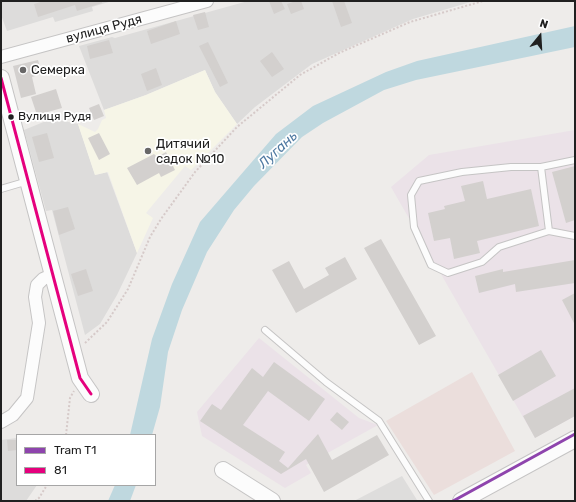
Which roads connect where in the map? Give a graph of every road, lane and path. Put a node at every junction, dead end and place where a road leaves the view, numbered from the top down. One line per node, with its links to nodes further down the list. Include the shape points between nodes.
1 (207, 1): 3 (street, вулиця Рудя)
2 (483, 1): 13 (path, via 410,22 339,53 300,75 237,127 195,172 161,219 150,237 128,289 107,322)
3 (1, 57)
4 (1, 78): 7 (street)
5 (575, 160): 6 (lane)
6 (541, 167): 9 (lane); 9 (lane, via 462,172 419,181 411,195 414,227 431,265 448,273 482,262 500,247)
7 (28, 181): 8 (lane); 11 (street)
8 (1, 189)
9 (548, 231): 10 (lane)
10 (575, 236)
11 (52, 275): 13 (street); 16 (street, via 43,278 37,284 35,297 38,324 27,398 13,415)
12 (264, 330): 23 (lane, via 326,382 379,421)
13 (73, 353): 14 (street)
14 (80, 378): 15 (street); 17 (path, via 70,398)
15 (91, 394)
16 (1, 422)
17 (66, 434)
18 (575, 439): 24 (street)
19 (223, 470): 22 (street)
20 (46, 486): 21 (path)
21 (34, 501)
22 (272, 501)
23 (429, 501)
24 (461, 501)

